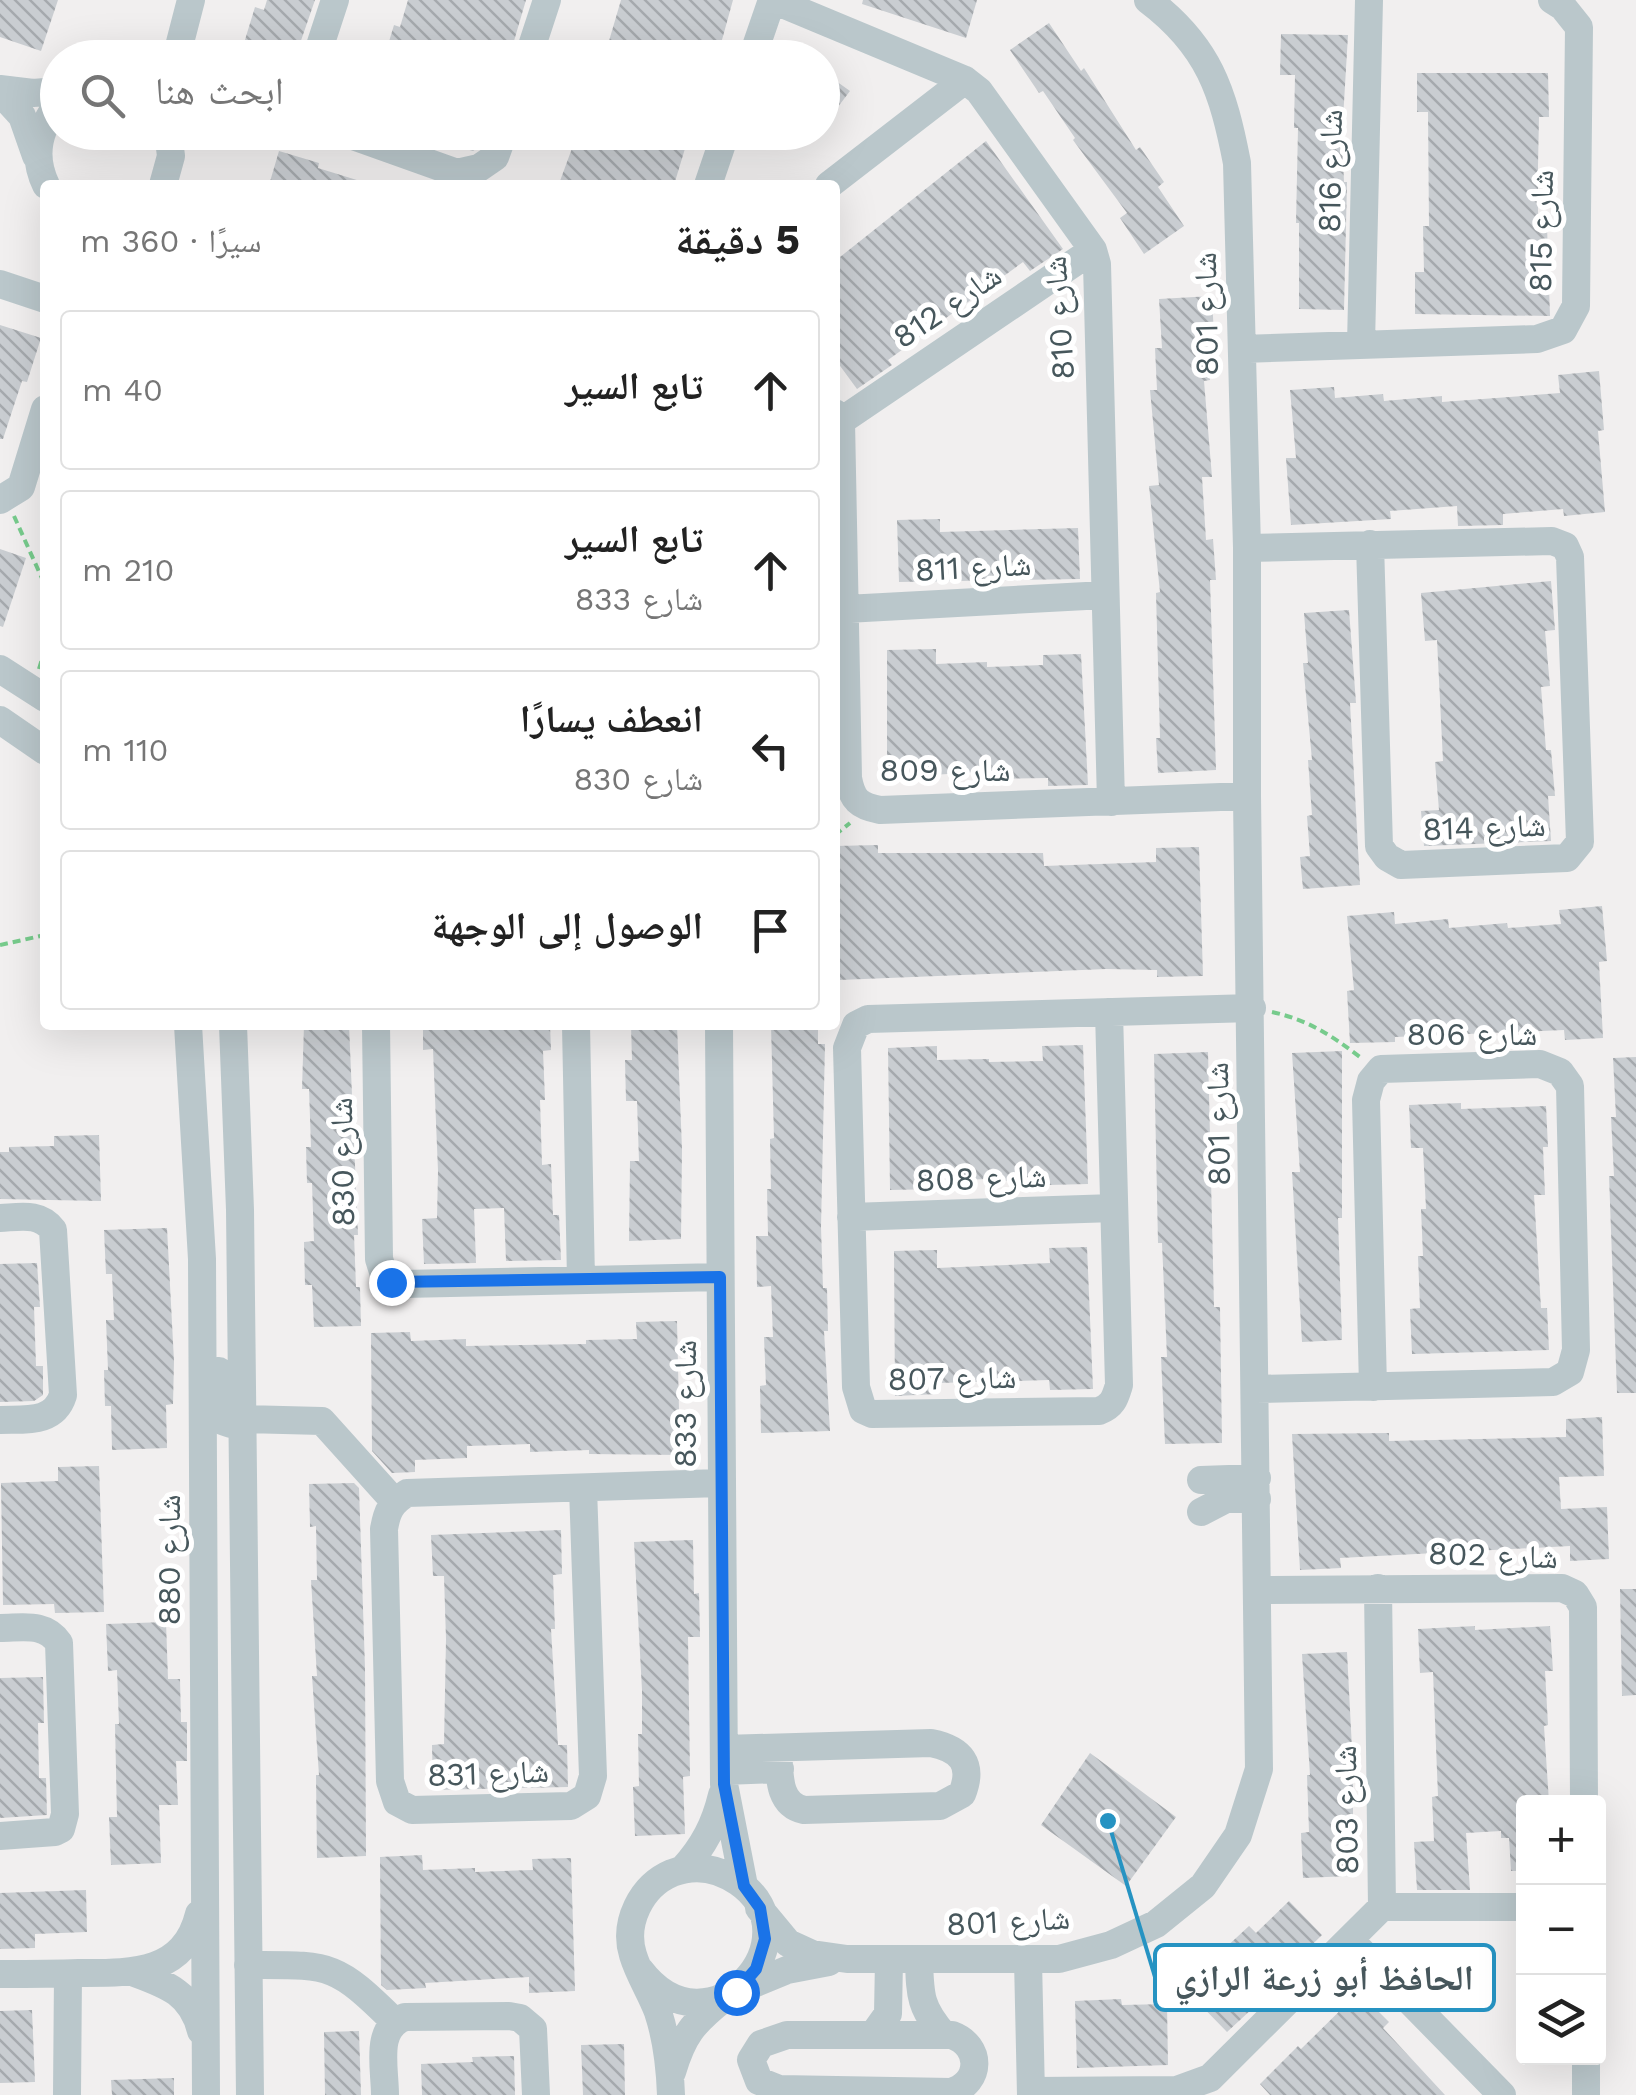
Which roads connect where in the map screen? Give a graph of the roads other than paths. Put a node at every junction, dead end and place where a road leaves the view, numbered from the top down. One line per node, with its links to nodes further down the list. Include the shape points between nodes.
1 (191, 0): 8 (street)
2 (335, 0): 9 (street)
3 (547, 0): 10 (street)
4 (772, 0): 11 (street); 12 (street, شارع 810)
5 (1148, 0): 29 (street, شارع 801, via 1178,22 1226,106 1238,163)
6 (1369, 0): 28 (street, شارع 816)
7 (1552, 0): 28 (street, شارع 815, via 1579,27 1576,306 1563,330 1537,338)
8 (180, 40)
9 (322, 40)
10 (534, 40)
11 (758, 40)
12 (966, 80): 24 (street); 25 (street, شارع 810)
13 (0, 90): 14 (street); 20 (street, via 22,116)
14 (40, 92)
15 (169, 150): 21 (street)
16 (174, 150): 22 (street)
17 (394, 150): 18 (street, via 457,172 479,168)
18 (498, 150)
19 (720, 150): 23 (street)
20 (42, 174)
21 (165, 180)
22 (185, 180)
23 (710, 180)
24 (836, 180)
25 (1093, 250): 30 (street, شارع 812); 36 (street, شارع 810)
26 (0, 284): 27 (street)
27 (40, 298)
28 (1361, 344): 29 (street, شارع 815)
29 (1242, 349): 35 (street, شارع 801)
30 (840, 416)
31 (40, 425): 33 (street, via 21,487)
32 (840, 465): 37 (street, شارع 809)
33 (3, 499)
34 (1370, 544): 34 (street, شارع 814, via 1565,546 1580,842 1567,858 1402,865 1380,846); 35 (street, شارع 814)
35 (1247, 548): 42 (street, شارع 801)
36 (1104, 595): 37 (street, شارع 811); 43 (street, شارع 810)
37 (846, 609): 43 (street, شارع 809, via 848,778 858,804 880,810)
38 (0, 668): 39 (street)
39 (40, 695)
40 (0, 720): 41 (street)
41 (40, 748)
42 (1247, 796): 43 (street, شارع 809); 44 (street, شارع 801)
43 (1111, 802)
44 (1252, 1008): 45 (street, شارع 807); 58 (street, شارع 801)
45 (1109, 1012): 51 (street, شارع 807); 52 (street, شارع 807, via 868,1019 856,1025 848,1048)
46 (188, 1030): 54 (street, شارع 880)
47 (233, 1030): 59 (street)
48 (376, 1030): 56 (street, شارع 830, via 384,1278 403,1284)
49 (576, 1030): 56 (street)
50 (720, 1030): 55 (street, شارع 833)
51 (1114, 1208): 52 (street, شارع 808); 52 (street, شارع 807, via 1119,1385 1115,1400 1099,1411 864,1410 856,1387)
52 (851, 1217)
53 (0, 1218): 60 (street, via 33,1216 53,1230 63,1395 43,1418)
54 (202, 1260): 59 (street, via 213,1295 223,1416 231,1424); 67 (street, شارع 880)
55 (720, 1277): 56 (street, شارع 830); 62 (street, شارع 833)
56 (581, 1280)
57 (1373, 1386): 57 (street, شارع 806, via 1553,1382 1570,1372 1576,1350 1570,1086 1560,1072 1540,1064 1381,1069 1370,1081); 58 (street, شارع 806)
58 (1256, 1390): 64 (street, شارع 801)
59 (242, 1419): 65 (street, via 322,1421); 71 (street)
60 (0, 1420)
61 (1201, 1480): 64 (street)
62 (720, 1484): 63 (street); 73 (street, شارع 833)
63 (584, 1488): 65 (street, via 406,1493); 65 (street, شارع 831, via 594,1776 588,1796 570,1806 412,1810 397,1802 390,1781 384,1529)
64 (1257, 1489): 66 (street); 69 (street, شارع 801)
65 (394, 1501)
66 (1201, 1512)
67 (204, 1518): 71 (street, via 221,1512 225,1520 230,1669); 77 (street, شارع 880)
68 (1378, 1588): 69 (street, شارع 802); 74 (street, شارع 802, via 1562,1588 1576,1594 1583,1607); 80 (street, شارع 803)
69 (1258, 1590): 85 (street, شارع 801, via 1260,1769 1238,1835 1203,1886 1156,1924 1111,1945)
70 (0, 1628): 75 (street, via 40,1627 58,1643 65,1814 55,1832)
71 (244, 1711): 86 (street)
72 (779, 1759): 72 (street, via 931,1743 948,1746 968,1768 962,1794 940,1806 804,1810 785,1797); 73 (street)
73 (724, 1768): 76 (street, شارع 833, via 712,1829); 78 (street, شارع 833)
74 (1584, 1795)
75 (0, 1836)
76 (683, 1869): 78 (street, via 716,1871); 87 (street, via 655,1883 636,1908 630,1940)
77 (205, 1892): 88 (street, via 194,1934 182,1949); 95 (street, شارع 880)
78 (752, 1897): 82 (street, شارع 801, via 788,1943); 91 (street, via 764,1923 763,1954 747,1982)
79 (1516, 1907): 80 (street)
80 (1382, 1908): 81 (street, شارع 803)
81 (1350, 1941): 97 (street, شارع 803); 105 (street)
82 (848, 1959): 83 (street, شارع 801); 91 (street, شارع 801, via 788,1970)
83 (889, 1960): 84 (street, شارع 801); 93 (street, via 888,2014)
84 (920, 1960): 85 (street, شارع 801); 94 (street, via 925,2012)
85 (1028, 1960): 99 (street)
86 (248, 1965): 92 (street, via 332,1970 354,1981); 102 (street)
87 (640, 1970): 91 (street, via 677,2000); 98 (street, via 661,2024)
88 (135, 1973): 90 (street); 95 (street, via 186,1998)
89 (0, 1974): 90 (street)
90 (68, 1974): 100 (street)
91 (730, 1995): 98 (street, via 691,2026)
92 (394, 2021): 103 (street, via 384,2036); 104 (street, via 520,2018 536,2043)
93 (874, 2035): 94 (street); 94 (street, via 773,2037 754,2052 752,2070 779,2089 951,2092 970,2080 975,2057 963,2039)
94 (944, 2035)
95 (206, 2054): 101 (street, شارع 880)
96 (1586, 2065): 106 (street)
97 (1217, 2086): 99 (street, شارع 803)
98 (671, 2087)
99 (1031, 2093)
100 (67, 2095)
101 (206, 2095)
102 (250, 2095)
103 (385, 2095)
104 (536, 2095)
105 (1502, 2095)
106 (1586, 2095)

